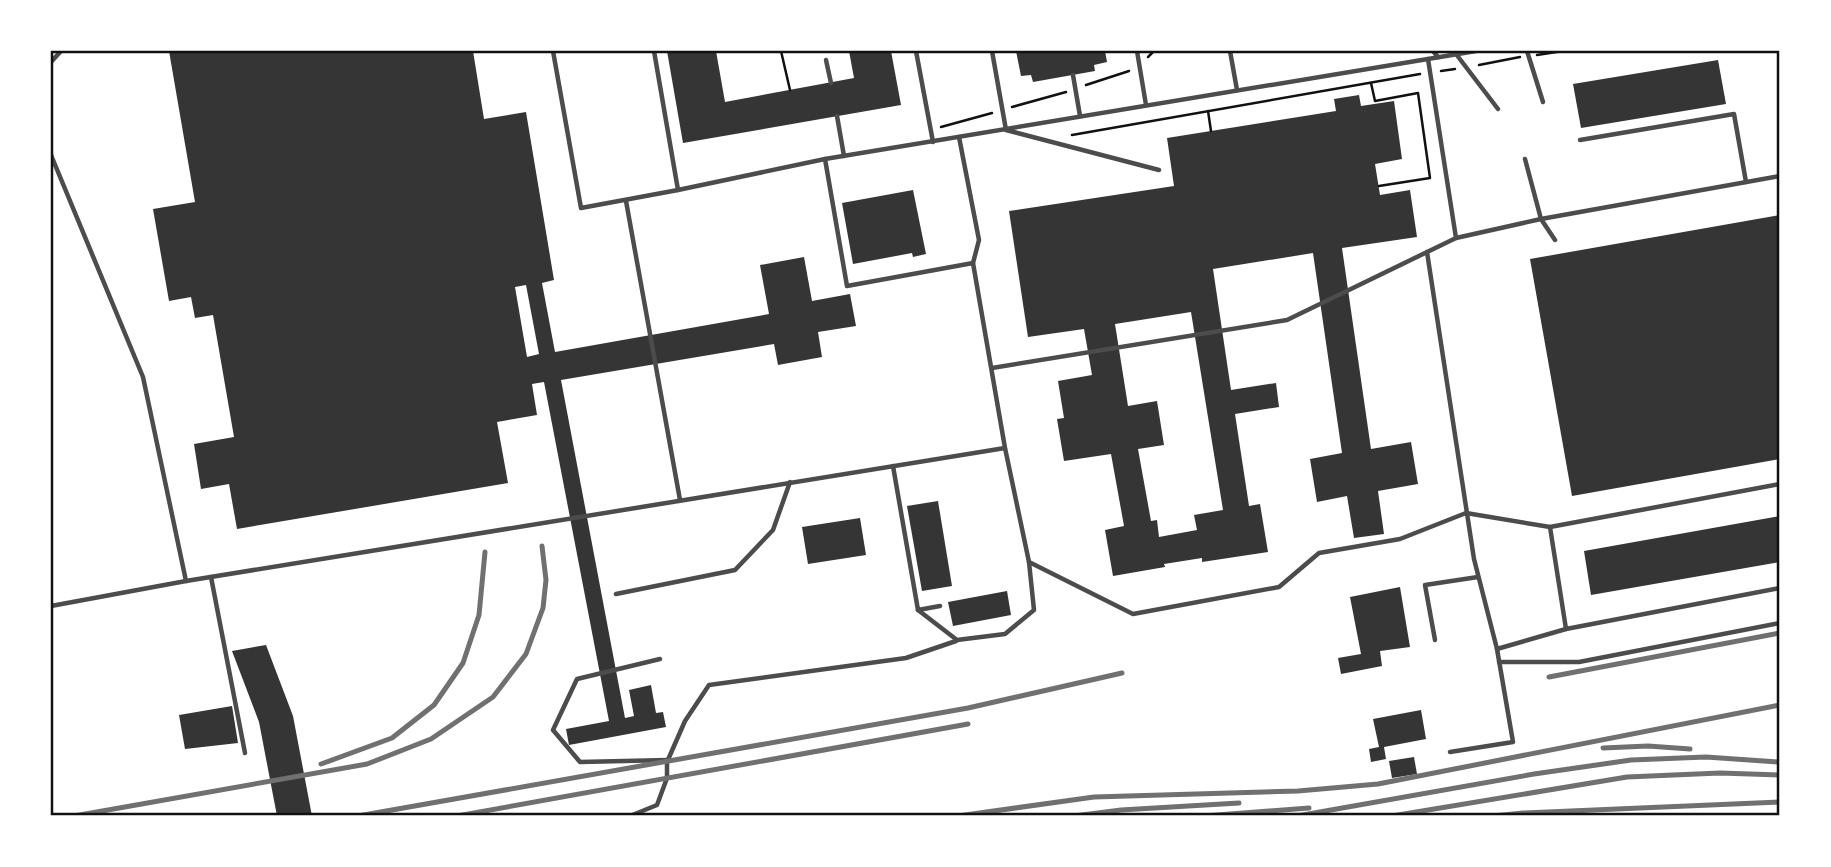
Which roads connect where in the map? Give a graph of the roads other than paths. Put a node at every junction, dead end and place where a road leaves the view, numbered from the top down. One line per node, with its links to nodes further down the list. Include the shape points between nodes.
1 (61, 51): 15 (lane)
2 (553, 51): 36 (lane, via 581,208)
3 (654, 51): 35 (lane)
4 (916, 51): 27 (lane)
5 (992, 51): 24 (lane)
6 (1137, 51): 20 (lane)
7 (1230, 51): 18 (lane)
8 (1433, 51): 12 (lane)
9 (1476, 51): 11 (lane)
10 (1528, 53): 19 (lane)
11 (1456, 54): 12 (lane); 21 (lane)
12 (1438, 57): 13 (lane)
13 (1428, 59): 18 (lane); 38 (lane)
14 (825, 60): 17 (lane)
15 (51, 62)
16 (1073, 75): 23 (lane)
17 (831, 83)
18 (1237, 90): 20 (lane)
19 (1544, 102)
20 (1146, 105): 23 (lane)
21 (1498, 108)
22 (837, 116): 29 (lane)
23 (1080, 116): 24 (lane)
24 (1006, 130): 25 (lane); 32 (lane)
25 (959, 137): 27 (lane); 41 (lane, via 979,240)
26 (1580, 140): 34 (lane, via 1734,114)
27 (933, 142): 29 (lane)
28 (51, 155): 53 (lane, via 143,377)
29 (844, 156): 30 (lane)
30 (825, 159): 35 (lane); 41 (lane, via 847,286)
31 (1525, 159): 37 (lane)
32 (1159, 170)
33 (1780, 176): 34 (lane)
34 (1746, 182): 37 (lane)
35 (678, 190): 36 (lane)
36 (626, 201): 47 (lane)
37 (1541, 219): 38 (lane); 39 (lane)
38 (1456, 237): 40 (lane)
39 (1555, 240)
40 (1427, 252): 42 (lane, via 1287,320); 48 (lane)
41 (973, 263): 42 (lane)
42 (992, 368): 43 (lane)
43 (1005, 448): 44 (lane); 50 (lane)
44 (893, 466): 45 (lane); 58 (lane)
45 (790, 482): 47 (lane); 55 (lane, via 774,530 735,570)
46 (1780, 484): 49 (lane)
47 (680, 500): 51 (lane)
48 (1466, 513): 49 (lane); 50 (lane, via 1400,540 1319,553 1279,587 1133,614); 52 (lane)
49 (1550, 527): 60 (lane)
50 (1029, 562): 61 (lane, via 1034,610 1005,634)
51 (211, 577): 53 (lane); 66 (lane)
52 (1478, 577): 62 (lane, via 1425,585); 63 (lane)
53 (186, 581): 56 (lane)
54 (1780, 590): 60 (lane)
55 (616, 594)
56 (51, 606)
57 (940, 606): 58 (lane)
58 (918, 610): 61 (lane)
59 (1780, 623): 65 (lane, via 1579,662)
60 (1566, 629): 63 (lane)
61 (957, 640): 68 (lane, via 906,658 709,685 685,721)
62 (1435, 640)
63 (1497, 649): 65 (lane)
64 (660, 659): 68 (lane, via 577,679 553,730 580,762)
65 (1499, 662): 67 (lane, via 1513,742)
66 (245, 752)
67 (1450, 752)
68 (668, 760): 69 (lane, via 657,805)
69 (630, 816)

